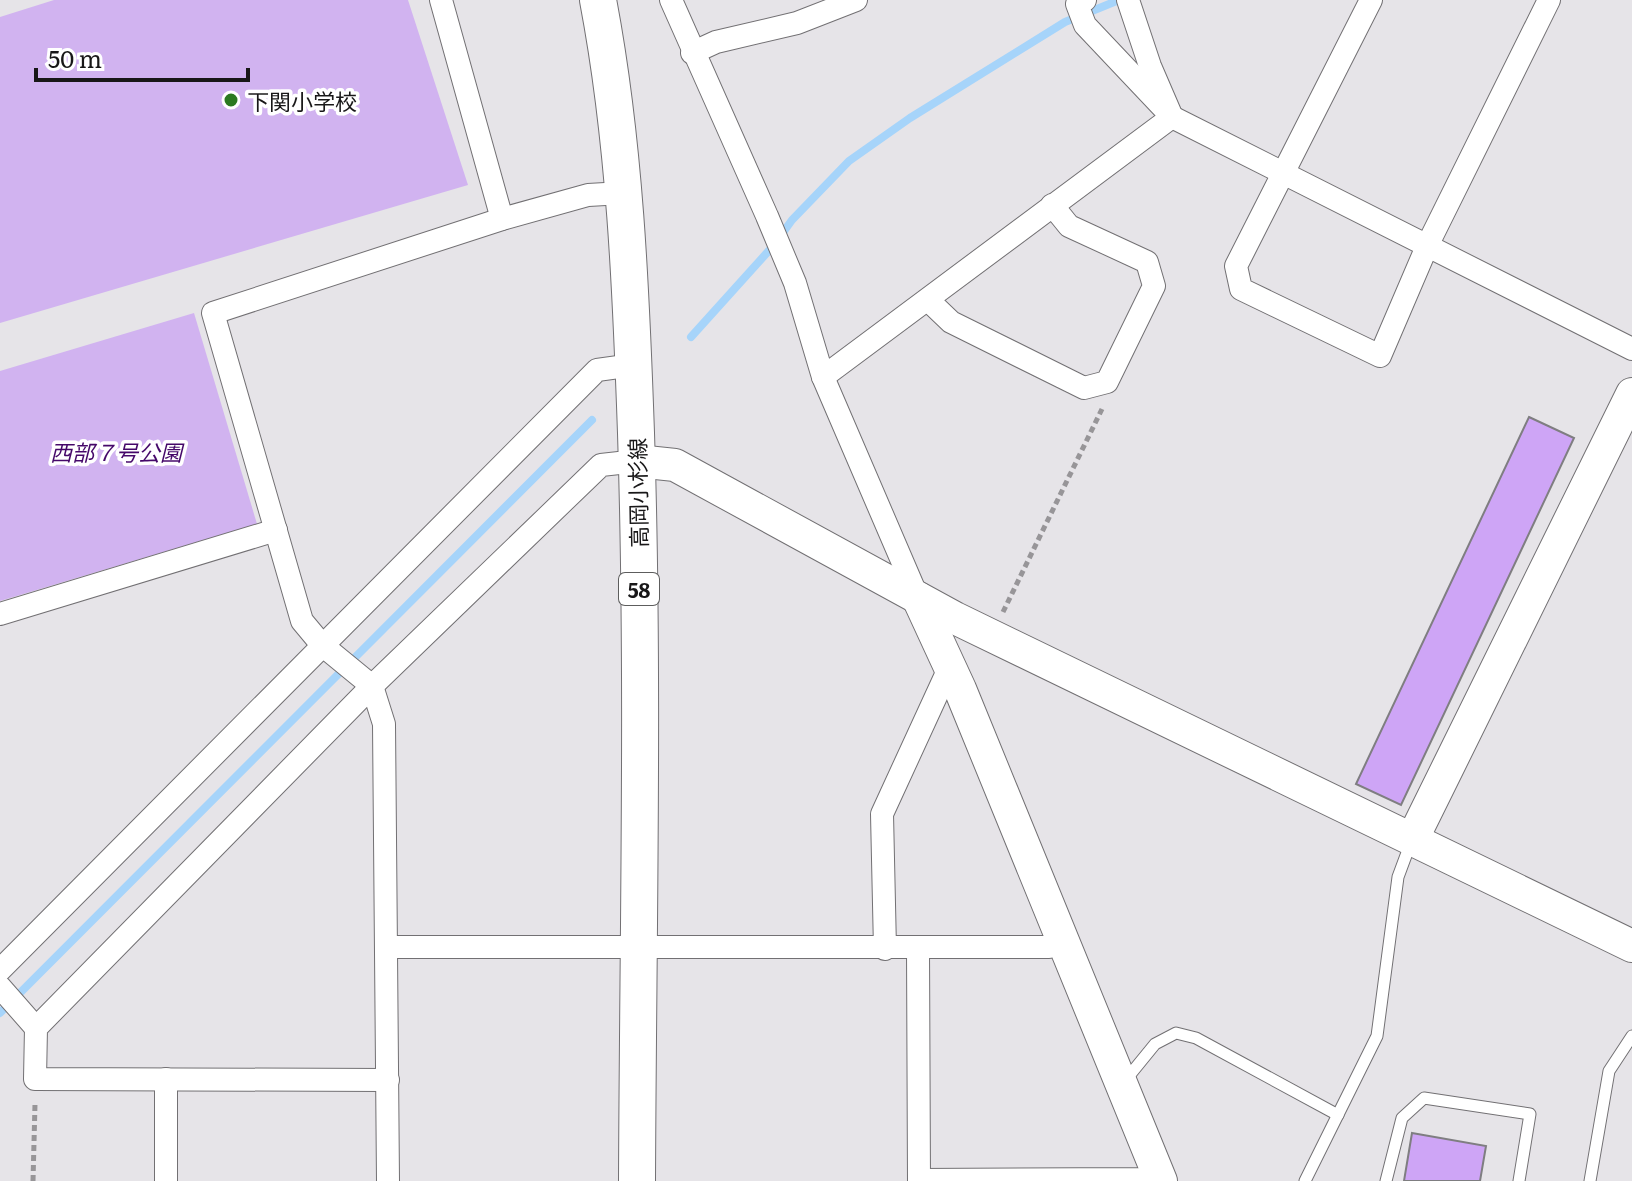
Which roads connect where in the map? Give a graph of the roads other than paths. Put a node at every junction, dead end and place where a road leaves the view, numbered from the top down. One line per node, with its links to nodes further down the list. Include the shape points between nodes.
1 (441, 0): 14 (street)
2 (598, 0): 12 (main road, 高岡小杉線 / 58)
3 (671, 0): 9 (street)
4 (856, 0): 9 (street)
5 (1371, 0): 11 (street)
6 (1549, 0): 15 (street)
7 (1130, 5): 10 (street)
8 (1083, 11): 10 (street)
9 (692, 53): 19 (street, via 795,283)
10 (1172, 117): 11 (street); 13 (street)
11 (1283, 173): 15 (street); 15 (street, via 1236,266 1241,289 1380,356)
12 (623, 193): 14 (street, via 588,195); 18 (main road, 高岡小杉線 / 58)
13 (1052, 205): 16 (street); 16 (street, via 1069,226 1147,262 1154,286 1107,382 1084,388 951,322)
14 (502, 219): 22 (street, via 213,313)
15 (1428, 244): 17 (street)
16 (928, 300): 19 (street)
17 (1632, 349)
18 (633, 365): 21 (main road, 高岡小杉線 / 58); 25 (street, via 597,370)
19 (823, 377): 23 (street)
20 (1632, 394): 27 (street)
21 (637, 461): 23 (street, via 675,465); 25 (street, via 601,465); 31 (main road, 高岡小杉線 / 58)
22 (276, 530): 24 (street); 25 (street, via 302,621)
23 (918, 598): 26 (street); 27 (street)
24 (0, 614)
25 (347, 665): 30 (street, via 384,724); 34 (street); 35 (street)
26 (950, 666): 28 (street); 32 (street, via 882,814)
27 (1413, 838): 29 (street); 40 (lane, via 1398,877 1377,1036)
28 (1060, 942): 33 (street, via 1049,947); 39 (street)
29 (1632, 946)
30 (388, 947): 31 (street); 38 (street)
31 (638, 947): 32 (street); 44 (main road, 高岡小杉線 / 58)
32 (885, 949): 33 (street)
33 (918, 949): 45 (street)
34 (0, 970)
35 (17, 1007): 37 (street, via 35,1079)
36 (1632, 1036): 49 (lane, via 1609,1071)
37 (166, 1079): 38 (street); 42 (street)
38 (388, 1080): 43 (street)
39 (1120, 1085): 40 (lane, via 1155,1044 1176,1033 1196,1038); 41 (street)
40 (1338, 1115): 46 (lane)
41 (1159, 1176): 45 (street)
42 (166, 1181)
43 (388, 1181)
44 (637, 1181)
45 (919, 1181)
46 (1305, 1181)
47 (1386, 1181): 48 (lane, via 1402,1118 1424,1098 1530,1114)
48 (1519, 1181)
49 (1590, 1181)

